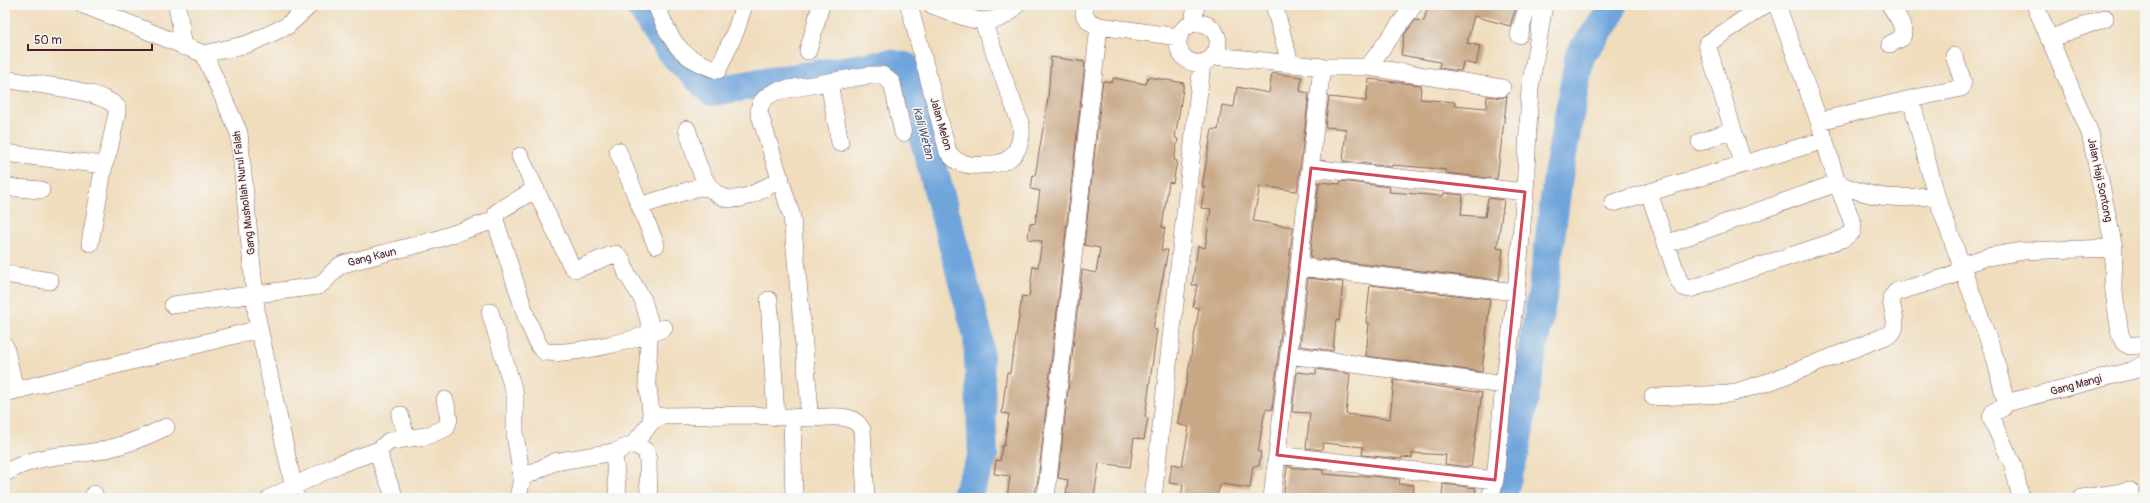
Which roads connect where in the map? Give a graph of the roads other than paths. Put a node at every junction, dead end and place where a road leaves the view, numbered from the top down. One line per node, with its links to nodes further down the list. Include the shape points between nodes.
1 (84, 5): 30 (street)
2 (177, 5): 30 (street)
3 (310, 5): 32 (street, via 287,26 248,44)
4 (656, 5): 25 (street, via 669,36 678,48 700,65 718,70)
5 (730, 5): 25 (street)
6 (744, 5): 25 (street)
7 (821, 5): 31 (street)
8 (909, 5): 22 (street, Jalan Melon, via 948,152 963,164 994,165 1011,158 1022,138 1021,125)
9 (932, 5): 22 (street)
10 (1016, 5): 22 (street, via 1002,19)
11 (1084, 5): 24 (street, via 1084,15 1090,22)
12 (1196, 5): 23 (street)
13 (1274, 5): 35 (street)
14 (1414, 5): 37 (street)
15 (1528, 5): 26 (street)
16 (1544, 5): 61 (street, via 1530,88)
17 (1765, 5): 44 (street, via 1707,44)
18 (1777, 5): 42 (street)
19 (1890, 5): 29 (street, via 1904,33 1902,38)
20 (2035, 5): 28 (street, Jalan Haji Sontong)
21 (2106, 18): 28 (street)
22 (983, 22)
23 (1193, 23): 27 (street, via 1187,26); 34 (street, via 1206,24 1216,32 1219,44)
24 (1099, 26): 27 (street); 112 (street)
25 (736, 30)
26 (1519, 35)
27 (1179, 37): 34 (street, via 1178,45 1186,59 1193,62)
28 (2049, 39): 70 (street, Jalan Haji Sontong, via 2090,133)
29 (1890, 44)
30 (184, 47): 32 (street)
31 (808, 51)
32 (204, 54): 76 (street, Gang Mushollah Nurul Falah, via 239,133)
33 (1954, 56): 41 (street, via 1963,82 1960,88)
34 (1208, 59): 35 (street); 113 (street)
35 (1290, 63): 36 (street)
36 (1322, 67): 37 (street); 54 (street)
37 (1368, 67): 40 (street)
38 (5, 79): 53 (street, via 86,94 117,107)
39 (829, 82): 45 (street, via 870,75 887,77 894,91); 48 (street); 55 (street, via 777,91 761,102 759,112)
40 (1502, 88)
41 (1911, 99): 42 (street); 63 (street)
42 (1819, 122): 46 (street)
43 (687, 129): 58 (street)
44 (1733, 130): 47 (street); 52 (street)
45 (903, 133)
46 (1824, 140): 52 (street); 56 (street)
47 (1700, 142)
48 (840, 143)
49 (618, 152): 65 (street)
50 (5, 153): 53 (street)
51 (520, 156): 59 (street)
52 (1743, 163): 62 (street)
53 (104, 165): 67 (street)
54 (1310, 168): 61 (street); 71 (street)
55 (781, 179): 58 (street, via 748,196 736,199 721,198); 92 (street, via 792,217 810,398)
56 (1838, 183): 63 (street, via 1858,193 1890,198); 68 (street); 68 (street, via 1853,224 1852,232 1842,239 1690,289 1683,287 1679,281)
57 (5, 187): 60 (street)
58 (708, 188): 65 (street, via 699,187)
59 (536, 189): 66 (street, via 497,212); 81 (street, via 568,260 575,269 616,254 622,260 643,300 650,324)
60 (41, 190)
61 (1525, 192): 75 (street)
62 (1649, 193): 64 (street); 68 (street)
63 (1936, 195): 72 (street)
64 (1614, 203)
65 (640, 206): 69 (street)
66 (495, 220): 76 (street, Gang Kaun, via 435,240 343,264 335,268 326,281 318,286); 81 (street, via 526,319 539,346 545,352 575,351)
67 (90, 243)
68 (1666, 244)
69 (656, 245)
70 (2114, 248): 72 (street, via 2023,251 1981,258 1968,263); 83 (street, Jalan Haji Sontong, via 2113,285 2120,334 2124,343)
71 (1299, 267): 75 (street); 84 (street)
72 (1962, 269): 88 (street, via 1951,276 1896,292 1891,298 1896,324 1891,334 1771,381 1729,394); 90 (street, via 1995,358)
73 (5, 274): 74 (street)
74 (50, 281)
75 (1516, 292): 86 (street)
76 (255, 294): 78 (street, Gang Kaun); 80 (street, Gang Mushollah Nurul Falah)
77 (769, 300): 92 (street)
78 (173, 305)
79 (490, 312): 101 (street, via 515,395 516,435)
80 (259, 330): 87 (street); 104 (street, Gang Mushollah Nurul Falah)
81 (657, 331): 93 (street, via 647,379)
82 (5, 346): 87 (street)
83 (2143, 348)
84 (1289, 355): 86 (street); 99 (street)
85 (2145, 363): 90 (street, Gang Mangi, via 2134,370)
86 (1504, 385): 102 (street)
87 (10, 392)
88 (1652, 397)
89 (445, 400): 95 (street, via 449,419 446,428 426,436)
90 (2006, 403): 116 (street, via 1993,412 1991,418 2013,465)
91 (400, 415): 95 (street)
92 (792, 418): 93 (street, via 674,414); 110 (street); 111 (street, via 850,418 859,424 862,430)
93 (652, 421): 96 (street)
94 (166, 427): 100 (street, via 148,436 102,450 35,458)
95 (406, 438): 97 (street, via 389,441)
96 (634, 444): 98 (street); 109 (street, via 646,452)
97 (378, 450): 104 (street, via 337,465); 106 (street)
98 (614, 452): 101 (street, via 554,462); 108 (street)
99 (1277, 455): 102 (street); 114 (street)
100 (5, 472)
101 (522, 478): 107 (street)
102 (1495, 480): 115 (street)
103 (2130, 491): 117 (street)
104 (295, 493): 105 (street)
105 (270, 498)
106 (395, 498)
107 (518, 498)
108 (618, 498)
109 (649, 498)
110 (794, 498)
111 (866, 498)
112 (1046, 498)
113 (1153, 498)
114 (1272, 498)
115 (1490, 498)
116 (2021, 498)
117 (2082, 498)

